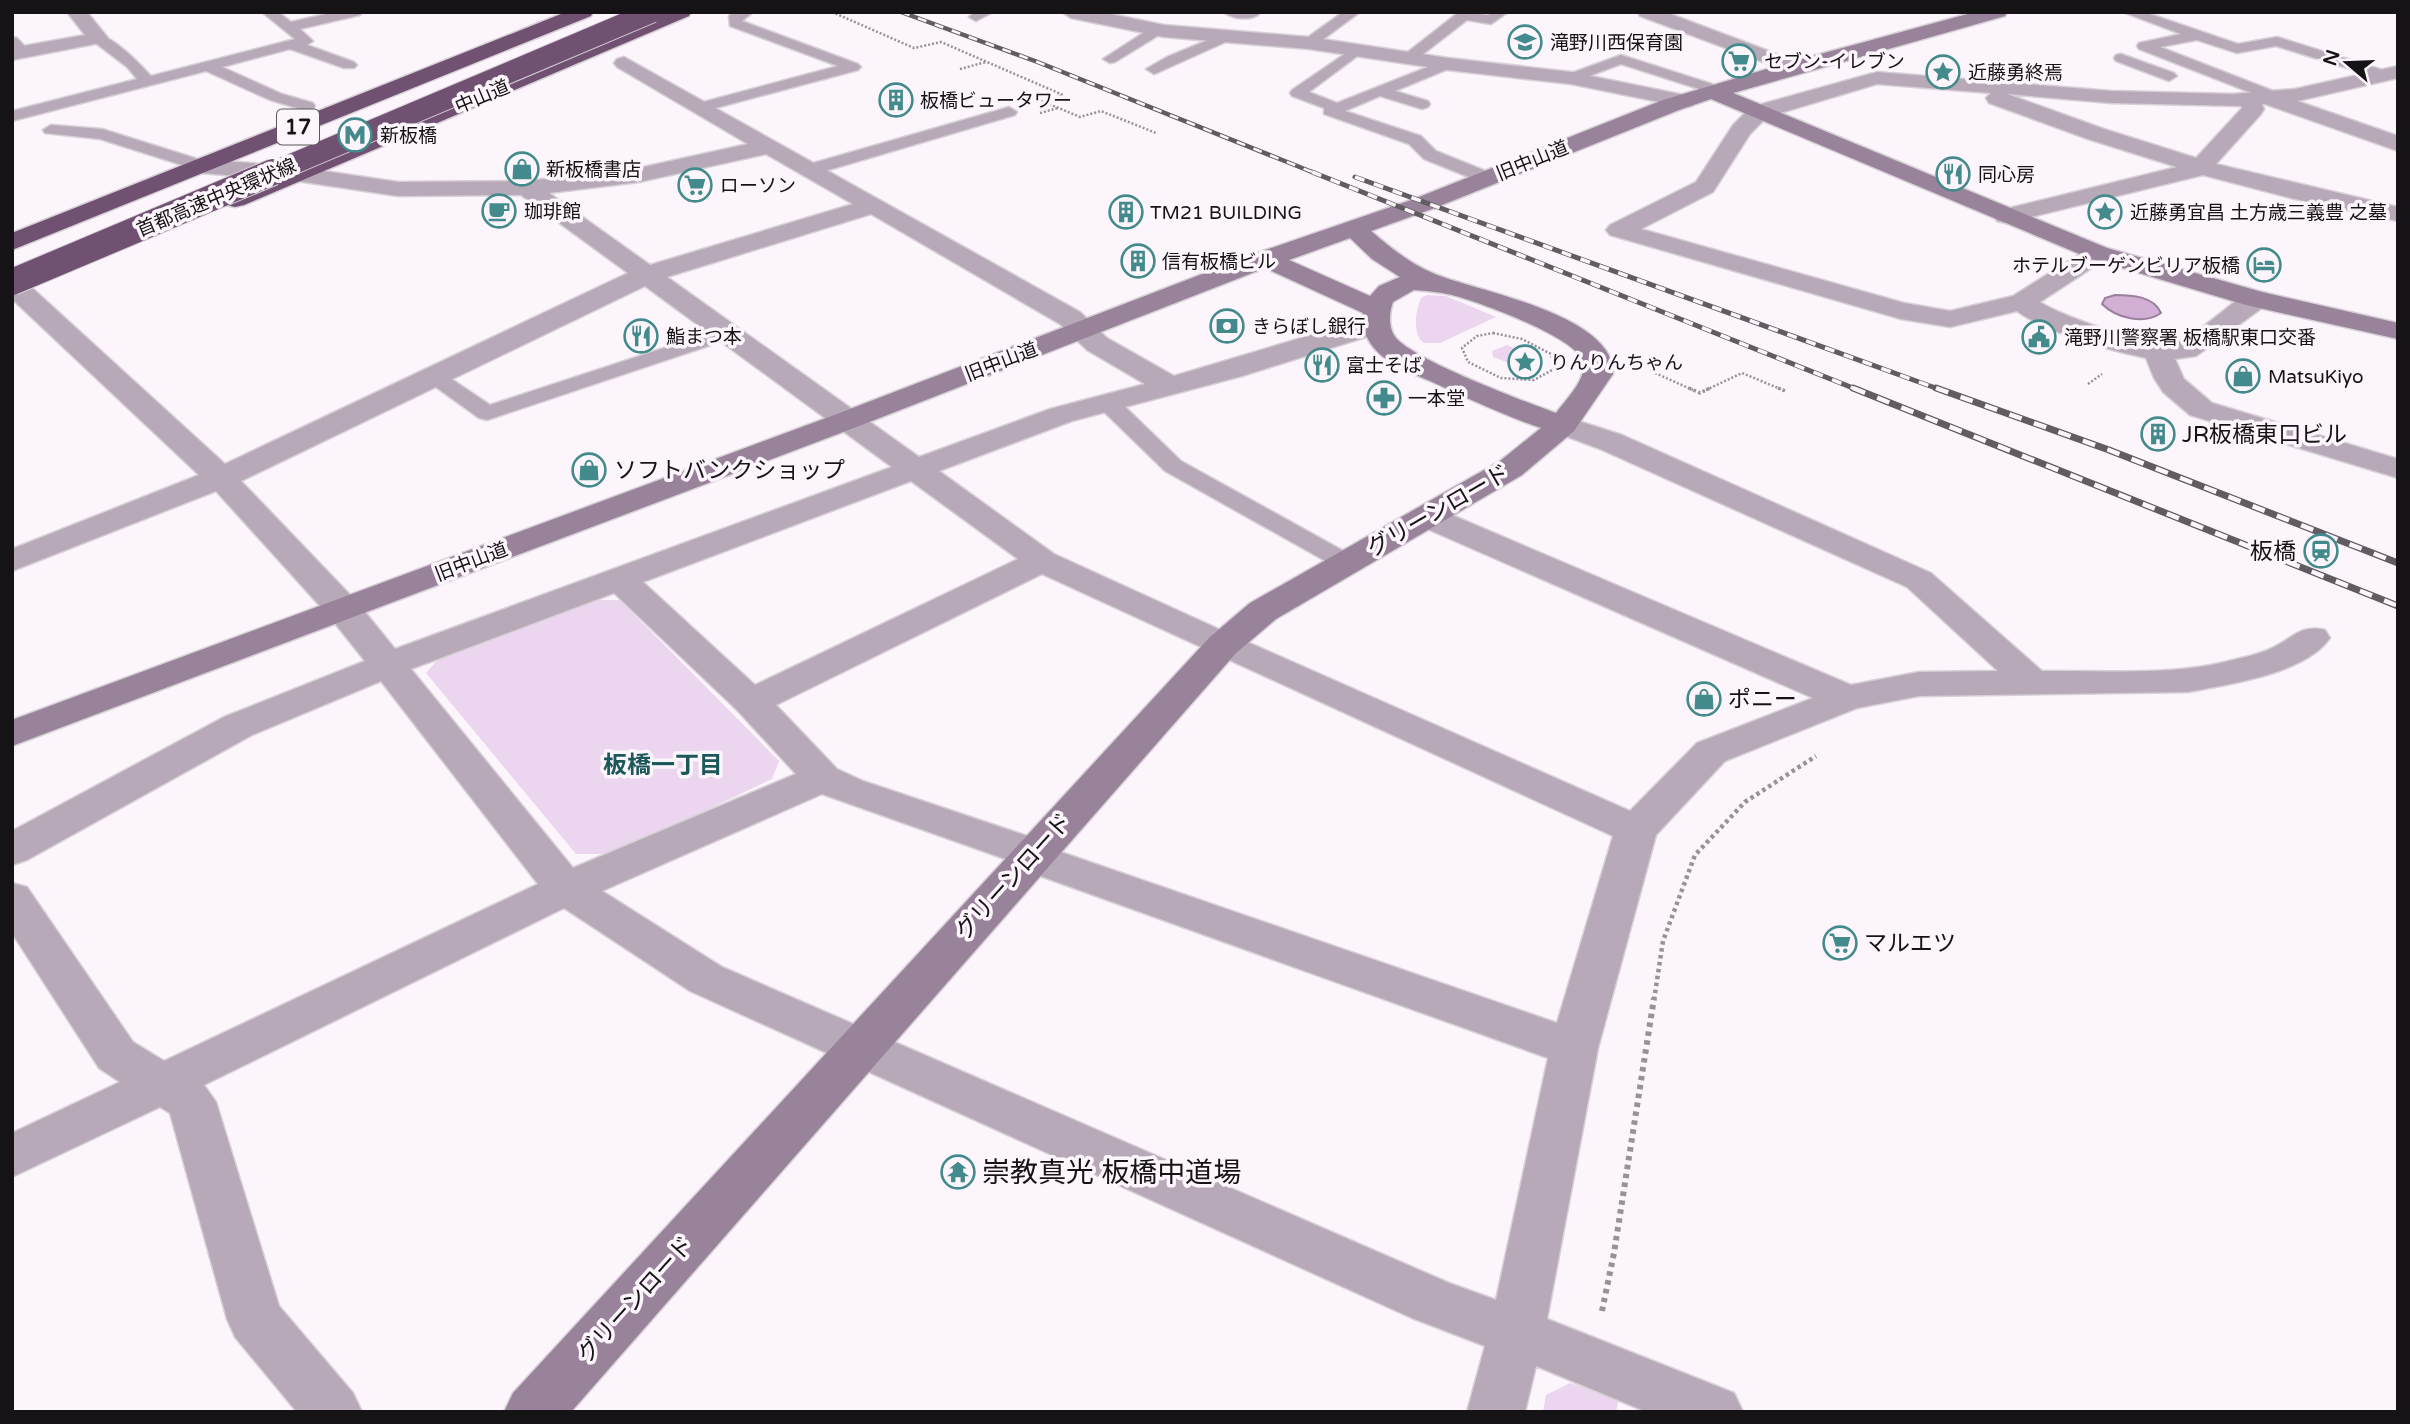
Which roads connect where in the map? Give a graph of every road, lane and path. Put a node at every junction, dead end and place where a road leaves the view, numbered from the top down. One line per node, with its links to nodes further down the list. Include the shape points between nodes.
1 (76, 12): 25 (street)
2 (269, 12): 20 (lane)
3 (355, 12): 20 (lane)
4 (584, 12): 22 (highway, 中山道 / 17)
5 (615, 12): 78 (highway)
6 (646, 12): 78 (highway, 首都高速中央環状線, bridge)
7 (652, 12): 78 (highway, 首都高速中央環状線, bridge)
8 (682, 12): 67 (highway, 中山道 / 17)
9 (746, 12): 52 (lane, via 736,16 735,23 853,67)
10 (832, 12): 34 (path, via 914,48 941,42)
11 (1189, 12): 21 (street)
12 (1231, 12): 19 (lane)
13 (1353, 12): 26 (lane)
14 (1501, 12): 31 (lane, via 1491,20 1464,15)
15 (1647, 12): 39 (street)
16 (2130, 12): 23 (lane)
17 (1985, 13): 28 (street, 旧中山道)
18 (1085, 14): 21 (street)
19 (1252, 14)
20 (289, 27): 27 (lane, via 306,41)
21 (1164, 31): 24 (street); 33 (lane, via 1156,31)
22 (525, 36): 63 (highway, 中山道 / 17); 64 (highway)
23 (2197, 36): 42 (lane, via 2237,49 2277,41); 48 (lane, via 2144,46)
24 (1225, 37): 26 (street); 41 (lane)
25 (98, 38): 29 (street); 44 (lane)
26 (1309, 43): 30 (street)
27 (292, 45): 37 (lane); 38 (lane)
28 (1866, 47): 39 (street, 旧中山道); 45 (street)
29 (16, 49)
30 (1355, 51): 31 (street); 54 (lane, via 1298,93)
31 (1409, 58): 36 (street)
32 (2121, 58): 48 (lane)
33 (1110, 59)
34 (987, 62): 40 (path); 53 (path, via 1063,95 1042,101)
35 (624, 63): 52 (street)
36 (1448, 64): 43 (street); 46 (lane)
37 (349, 65)
38 (209, 67): 44 (lane); 51 (lane)
39 (1794, 67): 47 (street, 旧中山道)
40 (960, 69)
41 (1154, 69)
42 (2391, 74): 48 (street, via 2295,95)
43 (1571, 78): 47 (lane, via 1621,59); 49 (street)
44 (148, 82): 58 (lane)
45 (1957, 82): 48 (street, via 2111,97); 57 (street, via 1877,79); 65 (street, via 2064,125)
46 (1379, 91): 50 (lane); 54 (lane)
47 (1712, 92): 49 (street, 旧中山道); 57 (street)
48 (2255, 98): 61 (street); 65 (street, via 2253,109)
49 (1684, 101): 68 (street, 旧中山道)
50 (1422, 104)
51 (307, 106)
52 (702, 107): 62 (street)
53 (1058, 108): 55 (path); 60 (path, via 1080,117 1101,111 1113,114)
54 (1337, 108): 68 (lane, via 1330,111 1415,140 1430,155)
55 (1046, 111)
56 (1009, 112): 66 (lane)
57 (1759, 112): 72 (street); 81 (street, via 1741,130 1705,187 1619,230 1919,315 1963,317)
58 (12, 116)
59 (51, 130): 63 (lane, via 102,134)
60 (1156, 133)
61 (2398, 144)
62 (769, 146): 66 (street); 69 (street, via 639,176)
63 (201, 166): 64 (street); 74 (highway, 中山道 / 17)
64 (227, 168): 67 (street); 78 (highway, via 164,196)
65 (2199, 169): 71 (street); 72 (street)
66 (809, 170): 70 (street)
67 (297, 174): 69 (street, via 398,189); 78 (highway, 中山道 / 17)
68 (1487, 178): 73 (street, 旧中山道)
69 (527, 188): 77 (street)
70 (872, 206): 77 (street); 83 (street, via 1070,318)
71 (2398, 214)
72 (2006, 216): 75 (street)
73 (1354, 228): 76 (street, 旧中山道); 79 (street, via 1388,261)
74 (12, 242)
75 (2098, 253): 80 (street); 81 (street)
76 (1266, 259): 82 (street); 83 (street, 旧中山道)
77 (648, 274): 85 (street); 89 (street)
78 (14, 279): 97 (street)
79 (1433, 282): 82 (street, via 1398,286 1382,296); 94 (street, グリーンロード, via 1470,292 1563,331 1595,354 1598,374)
80 (2256, 299): 84 (street); 87 (street, via 2186,350)
81 (2022, 302): 87 (street, via 2036,313)
82 (1376, 317): 90 (street, via 1232,370); 94 (street, via 1387,345 1410,361 1525,414)
83 (1081, 330): 90 (street); 93 (street, 旧中山道)
84 (2398, 331)
85 (725, 334): 89 (lane, via 487,413); 93 (street)
86 (1462, 348): 86 (path, via 1477,336 1493,333 1522,339 1551,354 1554,369 1534,380 1501,377 1468,362)
87 (2159, 352): 95 (street, via 2178,393 2201,408)
88 (1656, 373): 91 (path, via 1700,393 1742,373)
89 (433, 377): 97 (street)
90 (1169, 386): 92 (street)
91 (1785, 391)
92 (1107, 402): 96 (street); 101 (lane, via 1172,466)
93 (848, 420): 96 (street); 103 (street, 旧中山道)
94 (1563, 425): 98 (street, グリーンロード, via 1511,468); 107 (street, via 1611,442 1919,580)
95 (2398, 469)
96 (913, 470): 100 (street); 102 (street)
97 (221, 478): 99 (street); 103 (street)
98 (1428, 517): 101 (street, グリーンロード); 108 (street)
99 (12, 561)
100 (1042, 561): 105 (street); 109 (street)
101 (1347, 563): 105 (street, グリーンロード, via 1263,611)
102 (619, 579): 106 (street); 109 (street)
103 (343, 609): 106 (street); 110 (street, 旧中山道)
104 (2312, 638): 107 (street, via 2285,656 2188,680)
105 (1223, 645): 113 (street); 115 (street, グリーンロード)
106 (389, 664): 114 (street, via 237,726); 116 (street)
107 (2031, 681): 108 (street, via 1919,684)
108 (1847, 698): 113 (street, via 1711,752)
109 (751, 702): 112 (street)
110 (12, 734)
111 (1819, 754): 123 (path, via 1745,802 1695,855 1663,941 1614,1253)
112 (823, 778): 115 (street); 116 (street)
113 (1636, 830): 119 (street)
114 (12, 850)
115 (1032, 855): 118 (street, グリーンロード); 119 (street)
116 (566, 889): 118 (street, via 706,979); 120 (street)
117 (12, 898): 120 (street, via 116,1055)
118 (861, 1048): 122 (street, via 1431,1301); 125 (street, グリーンロード)
119 (1574, 1048): 122 (street)
120 (163, 1084): 121 (street); 124 (street, via 191,1102 255,1319)
121 (12, 1156)
122 (1516, 1334): 123 (street); 126 (street)
123 (1591, 1361): 127 (street)
124 (333, 1412)
125 (533, 1412)
126 (1496, 1412)
127 (1714, 1412)

